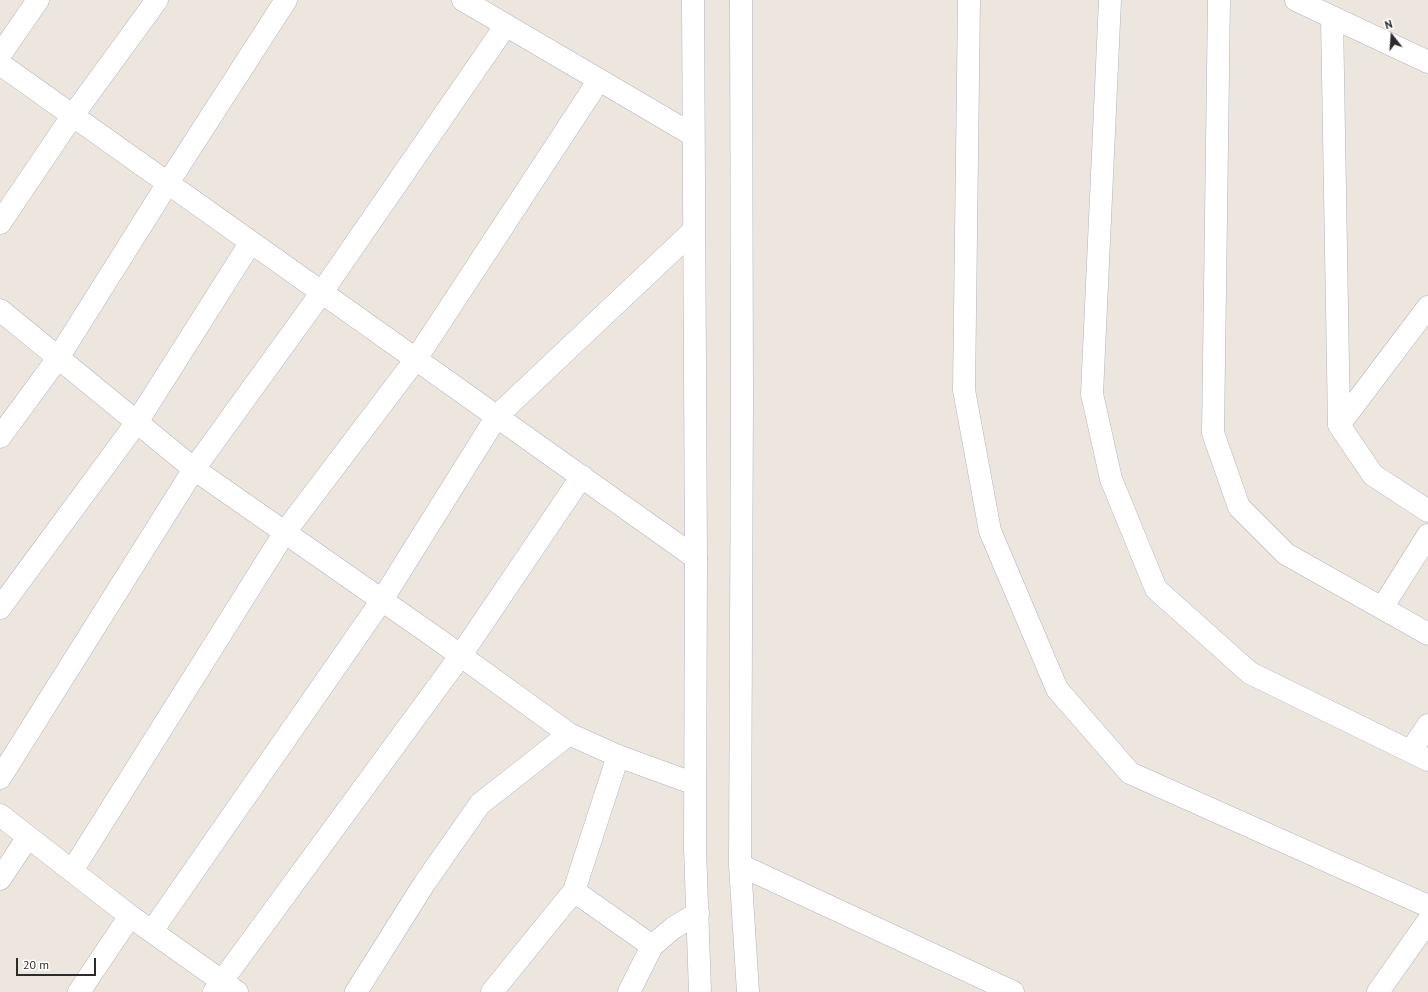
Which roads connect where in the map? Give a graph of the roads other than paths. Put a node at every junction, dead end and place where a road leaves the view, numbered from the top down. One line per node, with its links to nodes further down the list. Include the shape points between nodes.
1 (38, 0): 13 (street)
2 (157, 0): 17 (street)
3 (286, 0): 19 (street)
4 (463, 0): 12 (street)
5 (693, 0): 18 (street)
6 (741, 0): 51 (street)
7 (969, 0): 55 (street, via 964,390 990,531 1057,689 1130,773)
8 (1110, 0): 46 (street, via 1092,394 1111,479 1156,589 1250,673)
9 (1219, 0): 40 (street, via 1213,433 1239,507 1286,554)
10 (1296, 0): 11 (street)
11 (1332, 17): 14 (street); 30 (street)
12 (506, 25): 16 (street); 23 (street)
13 (0, 55)
14 (1428, 62)
15 (0, 64): 17 (street)
16 (599, 80): 18 (street); 27 (street)
17 (73, 115): 19 (street); 20 (street)
18 (693, 135): 21 (street)
19 (168, 183): 22 (street); 26 (street)
20 (0, 223)
21 (694, 231): 28 (street); 37 (street)
22 (251, 242): 23 (street); 29 (street)
23 (322, 292): 27 (street); 32 (street)
24 (1428, 307): 30 (street)
25 (0, 310): 26 (street)
26 (58, 358): 29 (street); 31 (street)
27 (416, 358): 28 (street); 35 (street)
28 (497, 416): 33 (street); 38 (street)
29 (137, 422): 32 (street); 39 (street)
30 (1339, 424): 34 (street, via 1373,475)
31 (0, 437)
32 (194, 468): 35 (street); 47 (street)
33 (582, 476): 37 (street); 42 (street)
34 (1428, 511)
35 (285, 532): 38 (street); 52 (street)
36 (1428, 535): 40 (street)
37 (696, 558): 48 (street)
38 (382, 600): 42 (street); 59 (street)
39 (0, 608)
40 (1382, 608): 41 (street)
41 (1428, 634)
42 (461, 655): 44 (street); 61 (street)
43 (1428, 725): 46 (street)
44 (569, 734): 45 (street); 63 (street, via 480,804 424,884)
45 (618, 756): 48 (street); 54 (street)
46 (1419, 756)
47 (0, 778)
48 (695, 784): 56 (street)
49 (0, 815): 50 (street)
50 (28, 837): 52 (street); 53 (street)
51 (740, 865): 67 (street); 68 (street)
52 (72, 871): 57 (street)
53 (0, 879)
54 (574, 891): 60 (street); 64 (street)
55 (1428, 906)
56 (698, 913): 60 (street, via 673,928); 66 (street)
57 (130, 916): 59 (street); 62 (street)
58 (1428, 921): 69 (street)
59 (152, 931): 61 (street)
60 (652, 946): 65 (street)
61 (225, 989)
62 (79, 992)
63 (356, 992)
64 (492, 992)
65 (629, 992)
66 (700, 992)
67 (748, 992)
68 (1013, 992)
69 (1378, 992)

